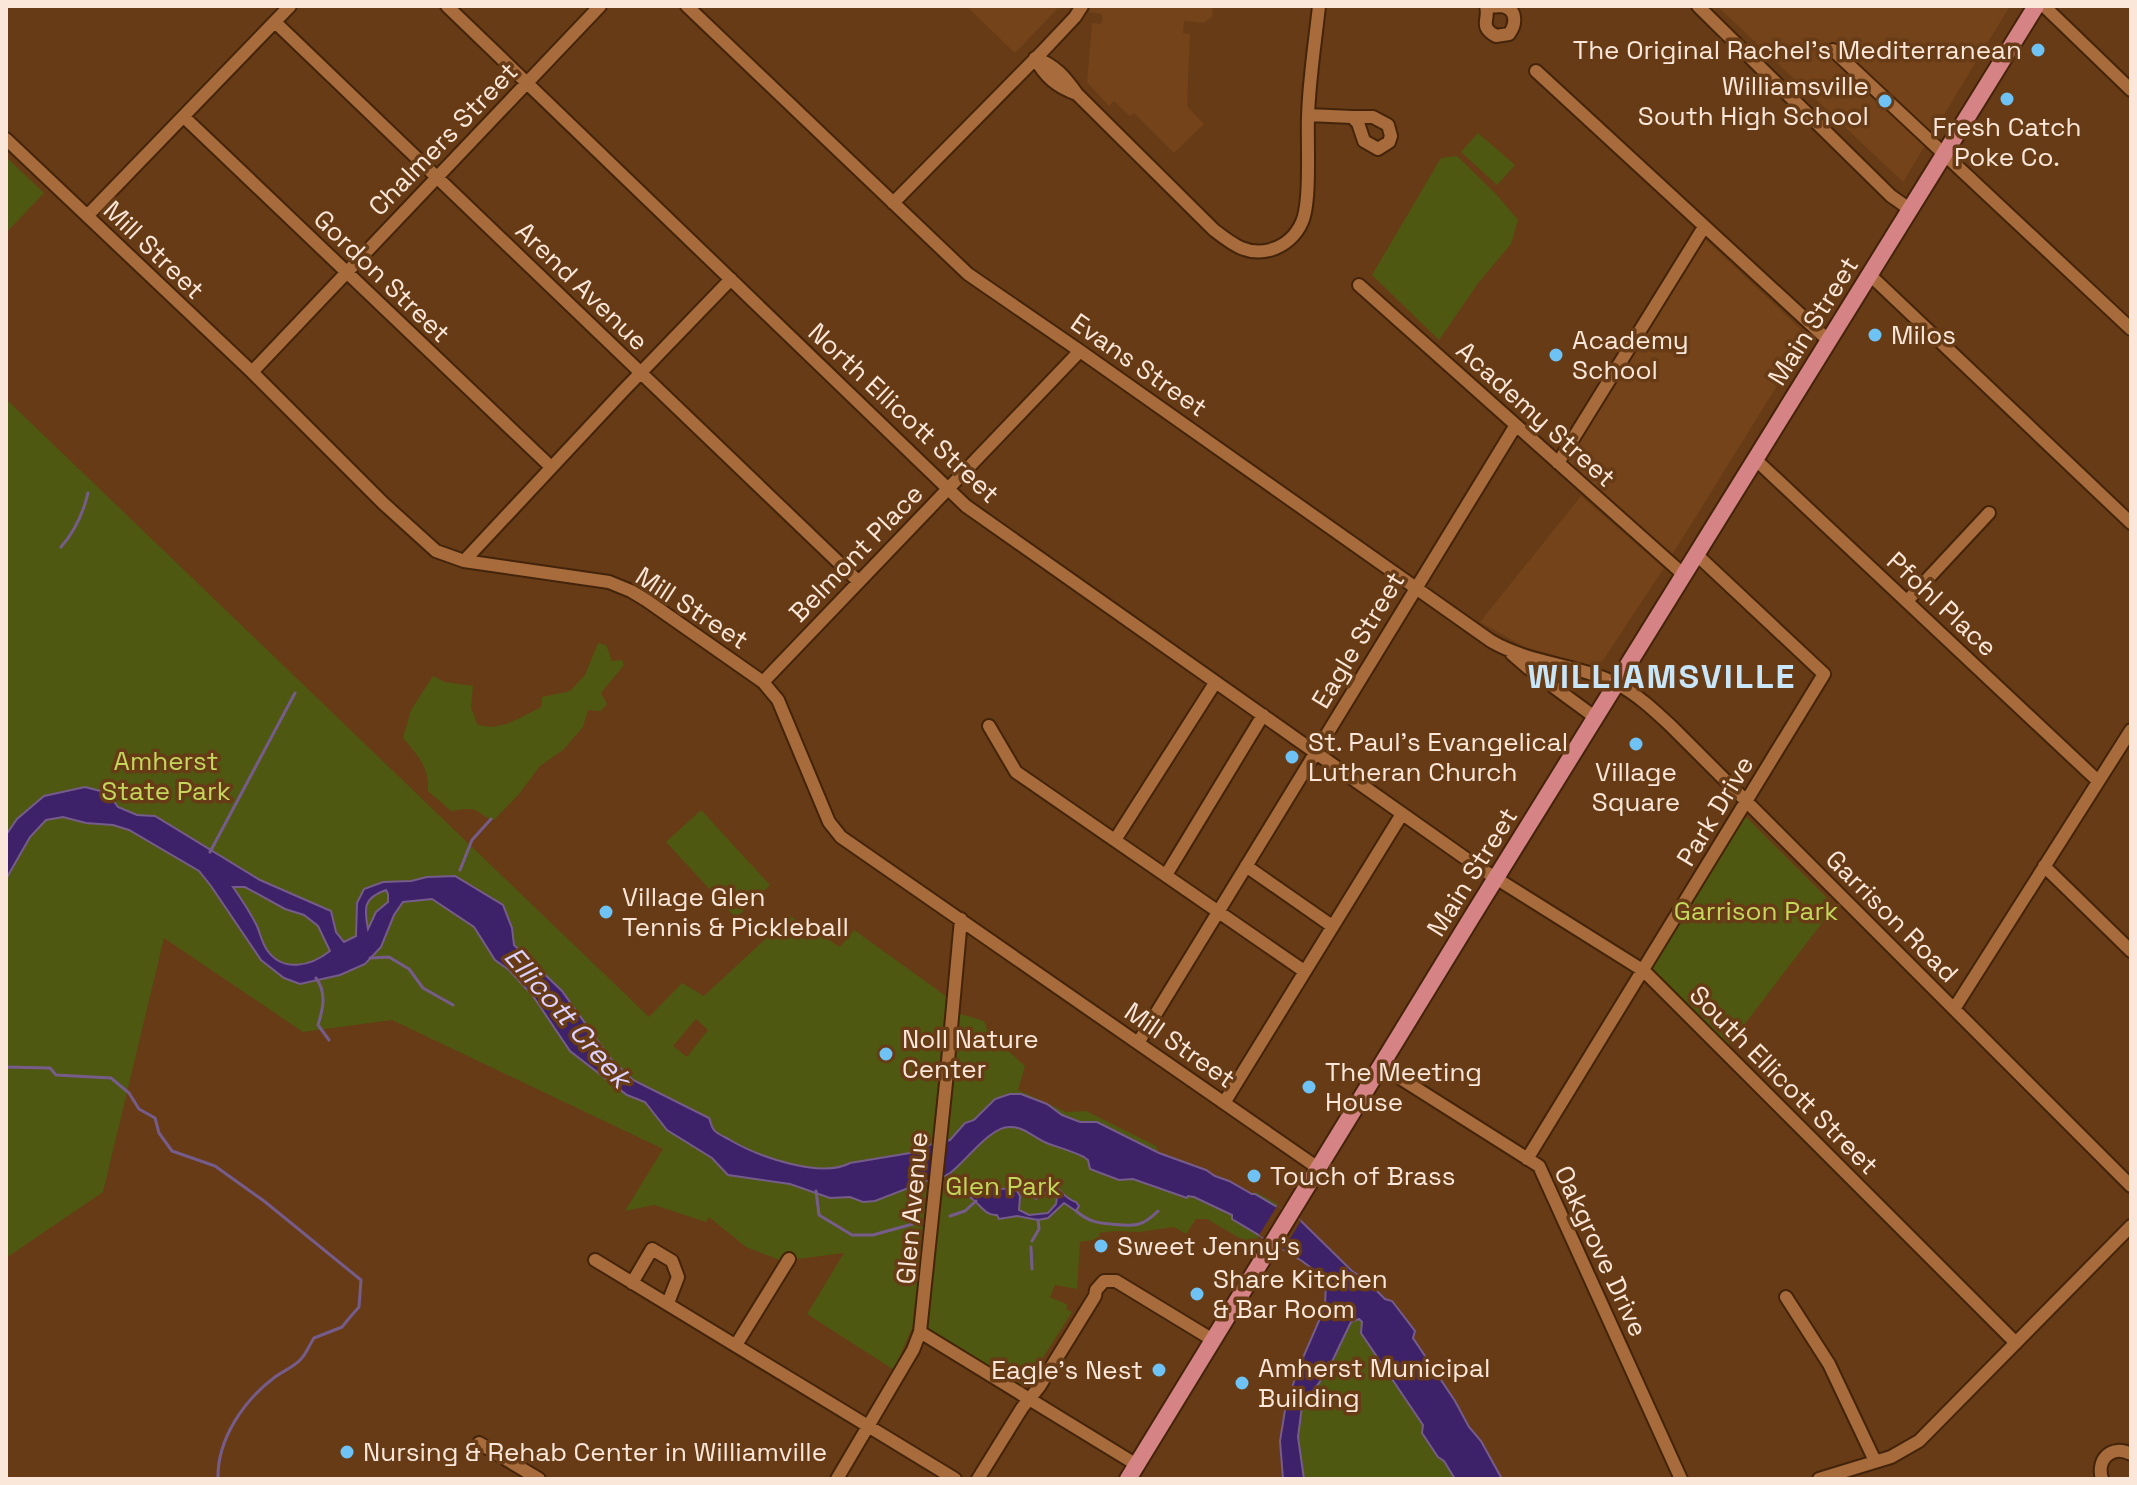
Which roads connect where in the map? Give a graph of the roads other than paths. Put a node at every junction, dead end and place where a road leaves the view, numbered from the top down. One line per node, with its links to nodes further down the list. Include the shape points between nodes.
1 (290, 6): 10 (street)
2 (447, 6): 14 (street, North Ellicott Street)
3 (600, 6): 14 (street, Chalmers Street)
4 (687, 6): 22 (street, Evans Street)
5 (1082, 6): 12 (street)
6 (1319, 6): 16 (street)
7 (1698, 6): 23 (street)
8 (2036, 6): 20 (main road, Main Street)
9 (2044, 6): 15 (street)
10 (275, 22): 17 (street); 21 (street, Arend Avenue)
11 (1833, 50): 20 (street)
12 (1035, 58): 16 (street, via 1050,63 1214,230 1240,248 1278,247 1302,223); 22 (street)
13 (1536, 71): 25 (street)
14 (527, 84): 21 (street, Chalmers Street); 28 (street, North Ellicott Street)
15 (2131, 90)
16 (1308, 115): 18 (street)
17 (184, 117): 24 (street); 26 (street, Gordon Street)
18 (1352, 117)
19 (6, 139): 24 (street, Mill Street)
20 (1944, 153): 23 (main road, Main Street); 30 (street)
21 (437, 178): 26 (street, Chalmers Street); 34 (street, Arend Avenue)
22 (893, 203): 32 (street, Evans Street, via 968,274)
23 (1911, 210): 27 (main road, Main Street)
24 (87, 216): 33 (street, Mill Street)
25 (1704, 227): 31 (street); 37 (street)
26 (346, 272): 33 (street, Chalmers Street); 38 (street, Gordon Street)
27 (1870, 275): 31 (main road, Main Street); 41 (street)
28 (731, 279): 34 (street); 39 (street, North Ellicott Street)
29 (1359, 285): 35 (street, Academy Street)
30 (2131, 329)
31 (1829, 341): 36 (main road, Main Street)
32 (1080, 351): 39 (street, Belmont Place); 46 (street, Evans Street)
33 (252, 372): 43 (street, Mill Street, via 436,551)
34 (641, 373): 38 (street); 45 (street, Arend Avenue)
35 (1516, 425): 37 (street, Academy Street); 46 (street, Eagle Street)
36 (1755, 459): 42 (main road, Main Street); 47 (street, Pfohl Place)
37 (1558, 463): 44 (street, Academy Street)
38 (551, 467): 43 (street)
39 (947, 488): 45 (street, Belmont Place); 50 (street, North Ellicott Street)
40 (1989, 513): 47 (street)
41 (2131, 523)
42 (1697, 555): 44 (main road, Main Street); 58 (street, Park Drive, via 1824,674)
43 (464, 561): 49 (street, Mill Street, via 609,582 646,600)
44 (1684, 575): 51 (main road, Main Street)
45 (859, 582): 49 (street, Belmont Place)
46 (1416, 588): 48 (street, Evans Street); 56 (street, Eagle Street)
47 (1907, 601): 57 (street, Pfohl Place)
48 (1509, 652): 51 (street, Evans Street); 53 (street)
49 (763, 682): 66 (street, Mill Street, via 778,700 829,822 841,837)
50 (1215, 683): 52 (street, North Ellicott Street); 60 (street)
51 (1617, 684): 53 (main road, Main Street); 58 (street, Garrison Road, via 1668,723)
52 (1263, 715): 56 (street, North Ellicott Street); 63 (street)
53 (1596, 718): 64 (main road, Main Street)
54 (989, 726): 60 (street, via 1016,772)
55 (2131, 731): 57 (street)
56 (1315, 752): 59 (street, North Ellicott Street); 61 (street, Eagle Street)
57 (2098, 781): 62 (street)
58 (1746, 801): 70 (street, Park Drive); 71 (street, Garrison Road)
59 (1402, 814): 64 (street, North Ellicott Street); 67 (street)
60 (1115, 840): 63 (street)
61 (1246, 866): 65 (street, Eagle Street); 67 (street)
62 (2044, 866): 68 (street); 71 (street)
63 (1166, 875): 65 (street)
64 (1496, 879): 70 (street, South Ellicott Street); 73 (main road, Main Street)
65 (1218, 911): 69 (street); 72 (street, Eagle Street)
66 (961, 919): 72 (street, Mill Street); 84 (street, Glen Avenue)
67 (1332, 926): 69 (street)
68 (2131, 951)
69 (1304, 971): 74 (street)
70 (1644, 971): 75 (street, Park Drive); 86 (street, South Ellicott Street)
71 (1954, 1009): 77 (street, Garrison Road)
72 (1138, 1043): 74 (street, Mill Street)
73 (1381, 1066): 75 (street, Oakgrove Drive); 76 (main road, Main Street)
74 (1224, 1103): 76 (street, Mill Street)
75 (1527, 1159): 98 (street, Oakgrove Drive, via 1539,1166)
76 (1318, 1168): 85 (main road, Main Street)
77 (2131, 1186)
78 (2131, 1226): 86 (street)
79 (789, 1259): 87 (street)
80 (595, 1260): 81 (street)
81 (632, 1283): 83 (street); 83 (street, via 652,1249 672,1261 678,1277)
82 (1786, 1297): 92 (street, via 1829,1364)
83 (668, 1303): 87 (street)
84 (920, 1332): 88 (street); 89 (street, Glen Avenue)
85 (1213, 1340): 88 (street, via 1107,1280); 93 (main road, Main Street)
86 (2016, 1343): 92 (street, via 1919,1441)
87 (736, 1345): 89 (street)
88 (1029, 1399): 93 (street); 97 (street)
89 (868, 1426): 95 (street, Glen Avenue); 96 (street)
90 (479, 1443): 94 (street)
91 (2131, 1454): 100 (street, via 2118,1450 2106,1455 2100,1466)
92 (1875, 1461): 99 (street)
93 (1132, 1472)
94 (539, 1479)
95 (837, 1479)
96 (955, 1479)
97 (978, 1479)
98 (1681, 1479)
99 (1819, 1479)
100 (2102, 1479)

